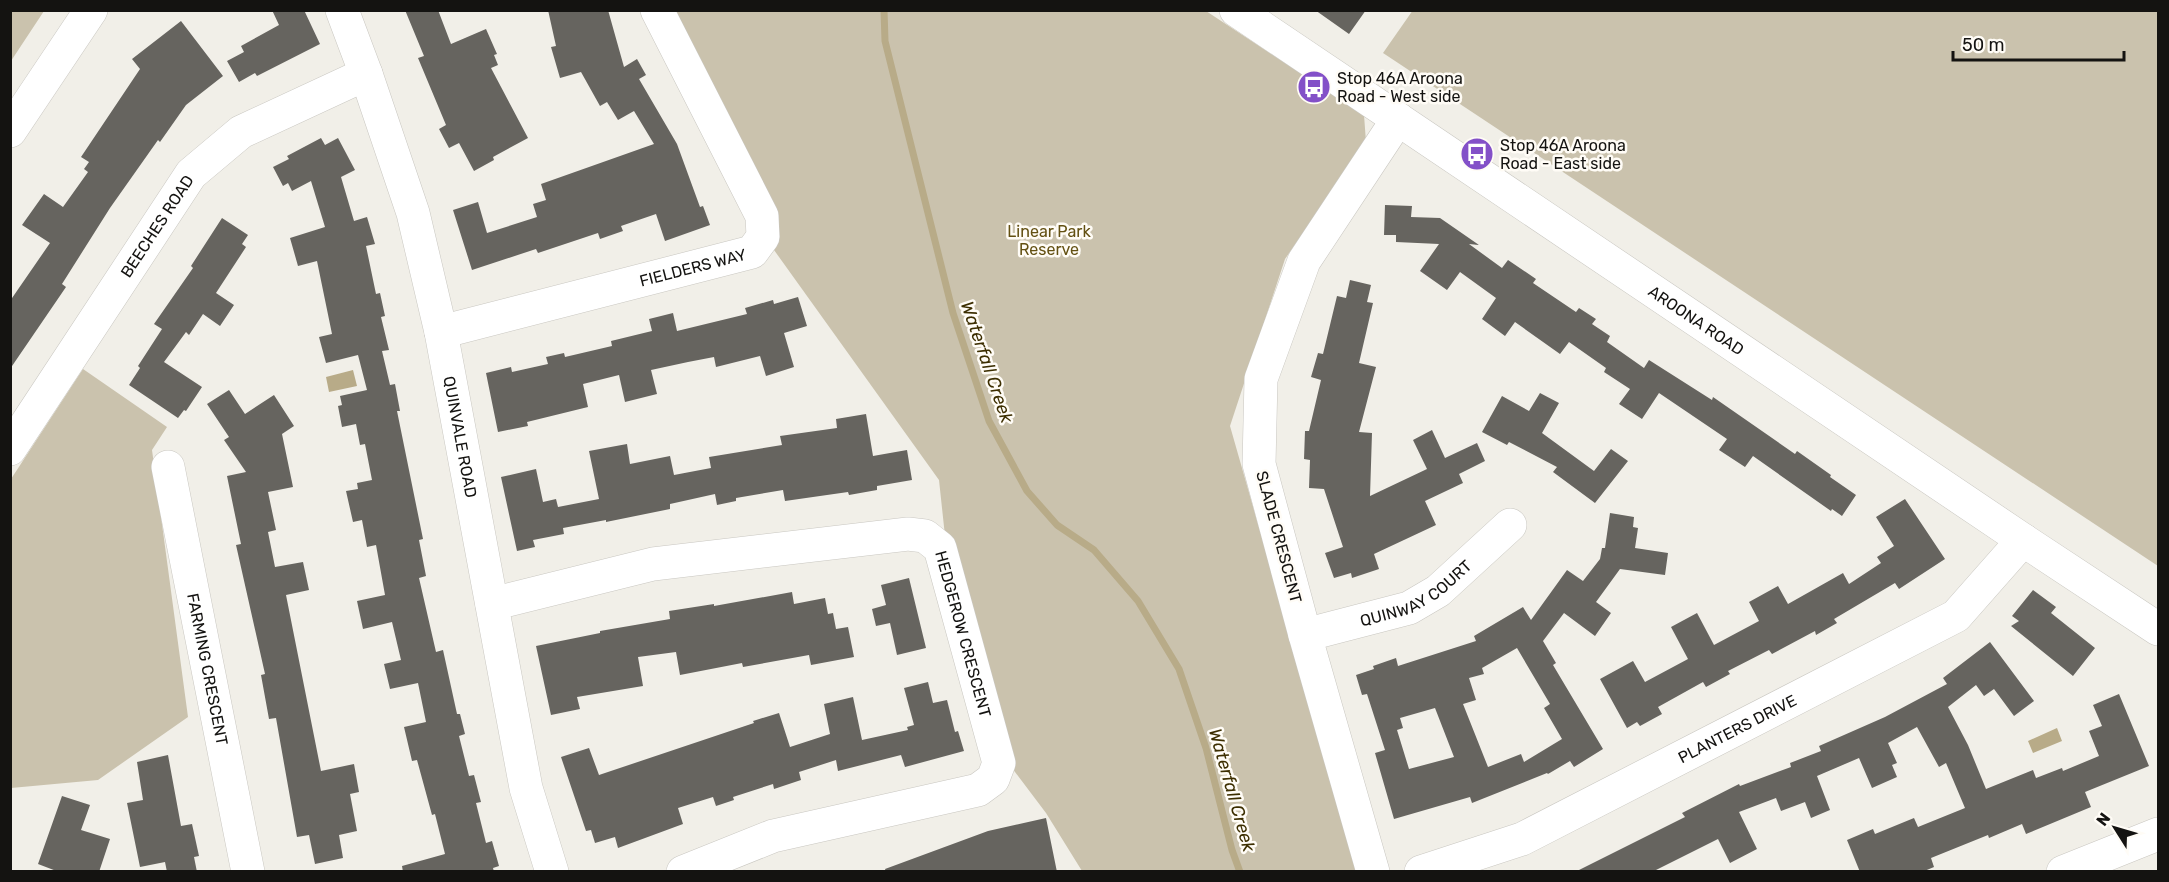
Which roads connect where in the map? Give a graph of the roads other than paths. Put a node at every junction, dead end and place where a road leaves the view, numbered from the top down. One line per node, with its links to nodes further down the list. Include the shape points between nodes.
1 (91, 10): 7 (street)
2 (342, 10): 5 (street, QUINVALE ROAD)
3 (657, 10): 8 (street, FIELDERS WAY, via 762,216 763,237 752,252)
4 (1246, 13): 6 (street, AROONA ROAD)
5 (366, 74): 8 (street, QUINVALE ROAD, via 412,213); 9 (street, BEECHES ROAD, via 241,132 191,174)
6 (1398, 119): 12 (street, AROONA ROAD); 15 (street, SLADE CRESCENT, via 1304,261 1261,379 1259,464)
7 (10, 131)
8 (441, 332): 13 (street, QUINVALE ROAD)
9 (10, 449)
10 (168, 467): 17 (street, FARMING CRESCENT)
11 (1510, 525): 15 (street, QUINWAY COURT, via 1438,591 1409,608)
12 (2023, 540): 14 (street, AROONA ROAD); 21 (street, PLANTERS DRIVE, via 1956,616 1522,840)
13 (492, 604): 18 (street, QUINVALE ROAD, via 526,789); 19 (street, HEDGEROW CRESCENT, via 653,564 908,534 925,536 940,548 999,763 993,779 978,790 773,836)
14 (2158, 629)
15 (1305, 635): 20 (street, SLADE CRESCENT)
16 (2158, 834): 22 (street)
17 (248, 872)
18 (552, 872)
19 (683, 872)
20 (1373, 872)
21 (1421, 872)
22 (2063, 872)

